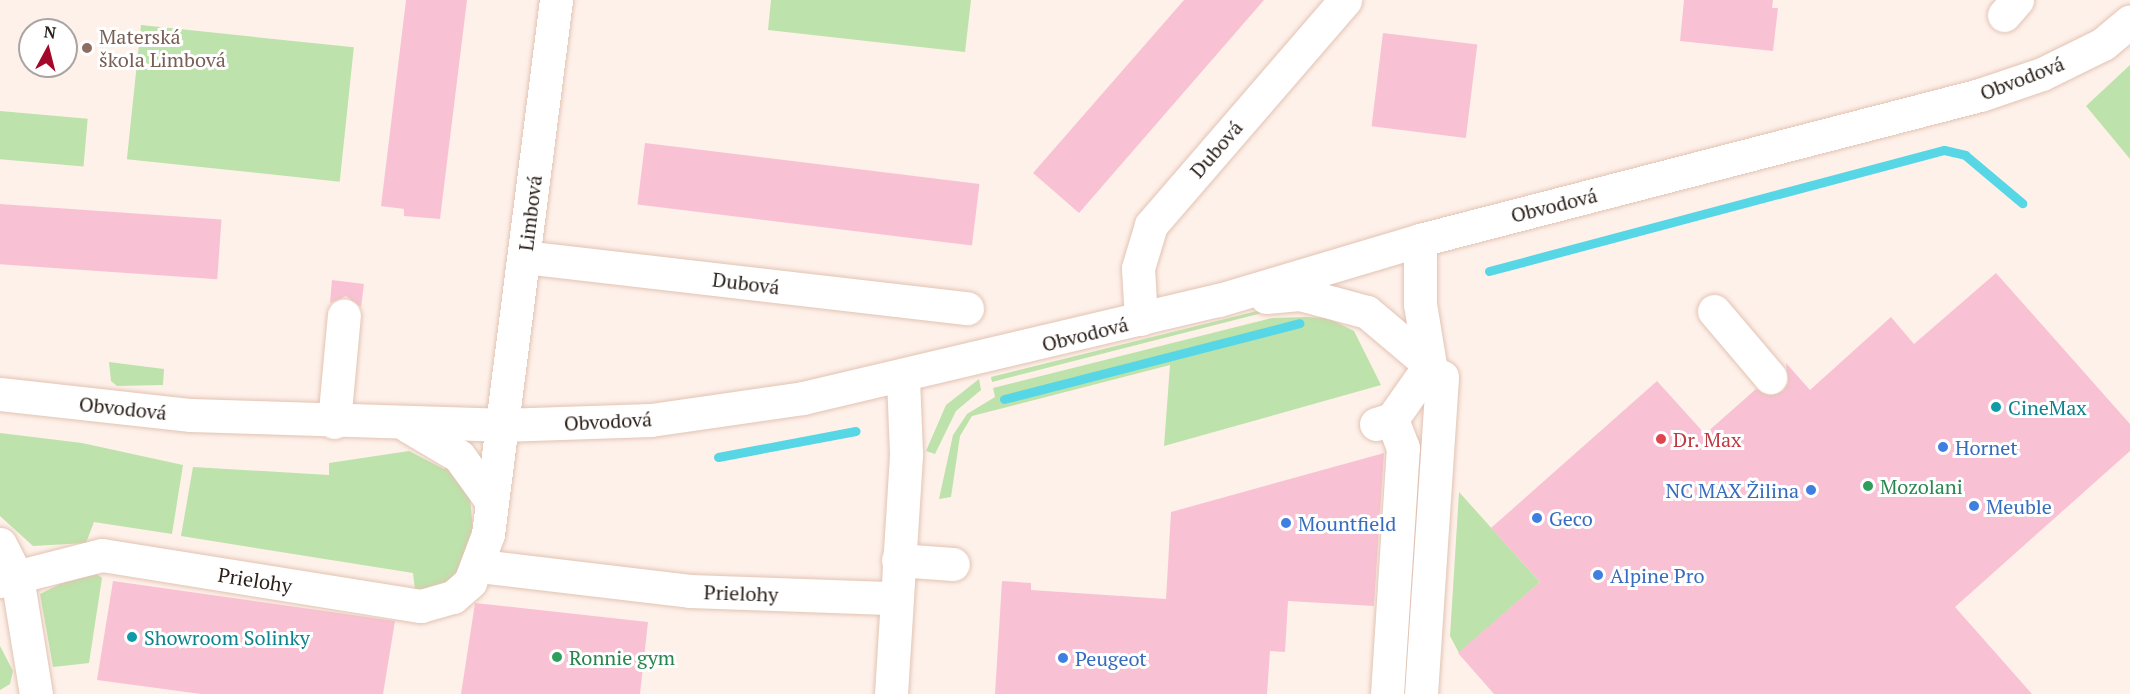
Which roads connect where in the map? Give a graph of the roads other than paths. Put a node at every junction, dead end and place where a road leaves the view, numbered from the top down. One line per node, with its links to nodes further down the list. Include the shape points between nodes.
1 (556, 0): 5 (street, Limbová)
2 (1345, 0): 10 (street, Dubová, via 1150,225 1138,268)
3 (2130, 21): 4 (street, Obvodová, via 2093,49 1980,95)
4 (1420, 240): 6 (street, Obvodová); 11 (street, via 1420,304)
5 (524, 257): 7 (street, Dubová); 17 (street, Limbová)
6 (1219, 300): 10 (street, Obvodová); 11 (street, via 1300,294 1344,302 1367,312)
7 (967, 308)
8 (1714, 311): 12 (street)
9 (344, 315): 15 (street)
10 (1141, 319): 13 (street, Obvodová)
11 (1436, 371): 27 (street, via 1384,421 1403,448); 28 (street)
12 (1770, 377)
13 (903, 378): 17 (street, Obvodová, via 651,420); 20 (street, via 907,425)
14 (0, 394): 15 (street, Obvodová, via 110,409)
15 (334, 422): 16 (street, Obvodová)
16 (403, 424): 17 (street, Obvodová); 18 (street, via 459,456)
17 (501, 425): 18 (street)
18 (490, 499): 22 (street)
19 (0, 544): 23 (street)
20 (898, 560): 21 (street); 24 (street)
21 (953, 564)
22 (480, 566): 23 (street, Prielohy, via 453,597 421,606 102,555); 24 (street, Prielohy, via 690,591)
23 (8, 579): 25 (street)
24 (895, 598): 26 (street)
25 (36, 694)
26 (891, 694)
27 (1387, 694)
28 (1421, 694)

